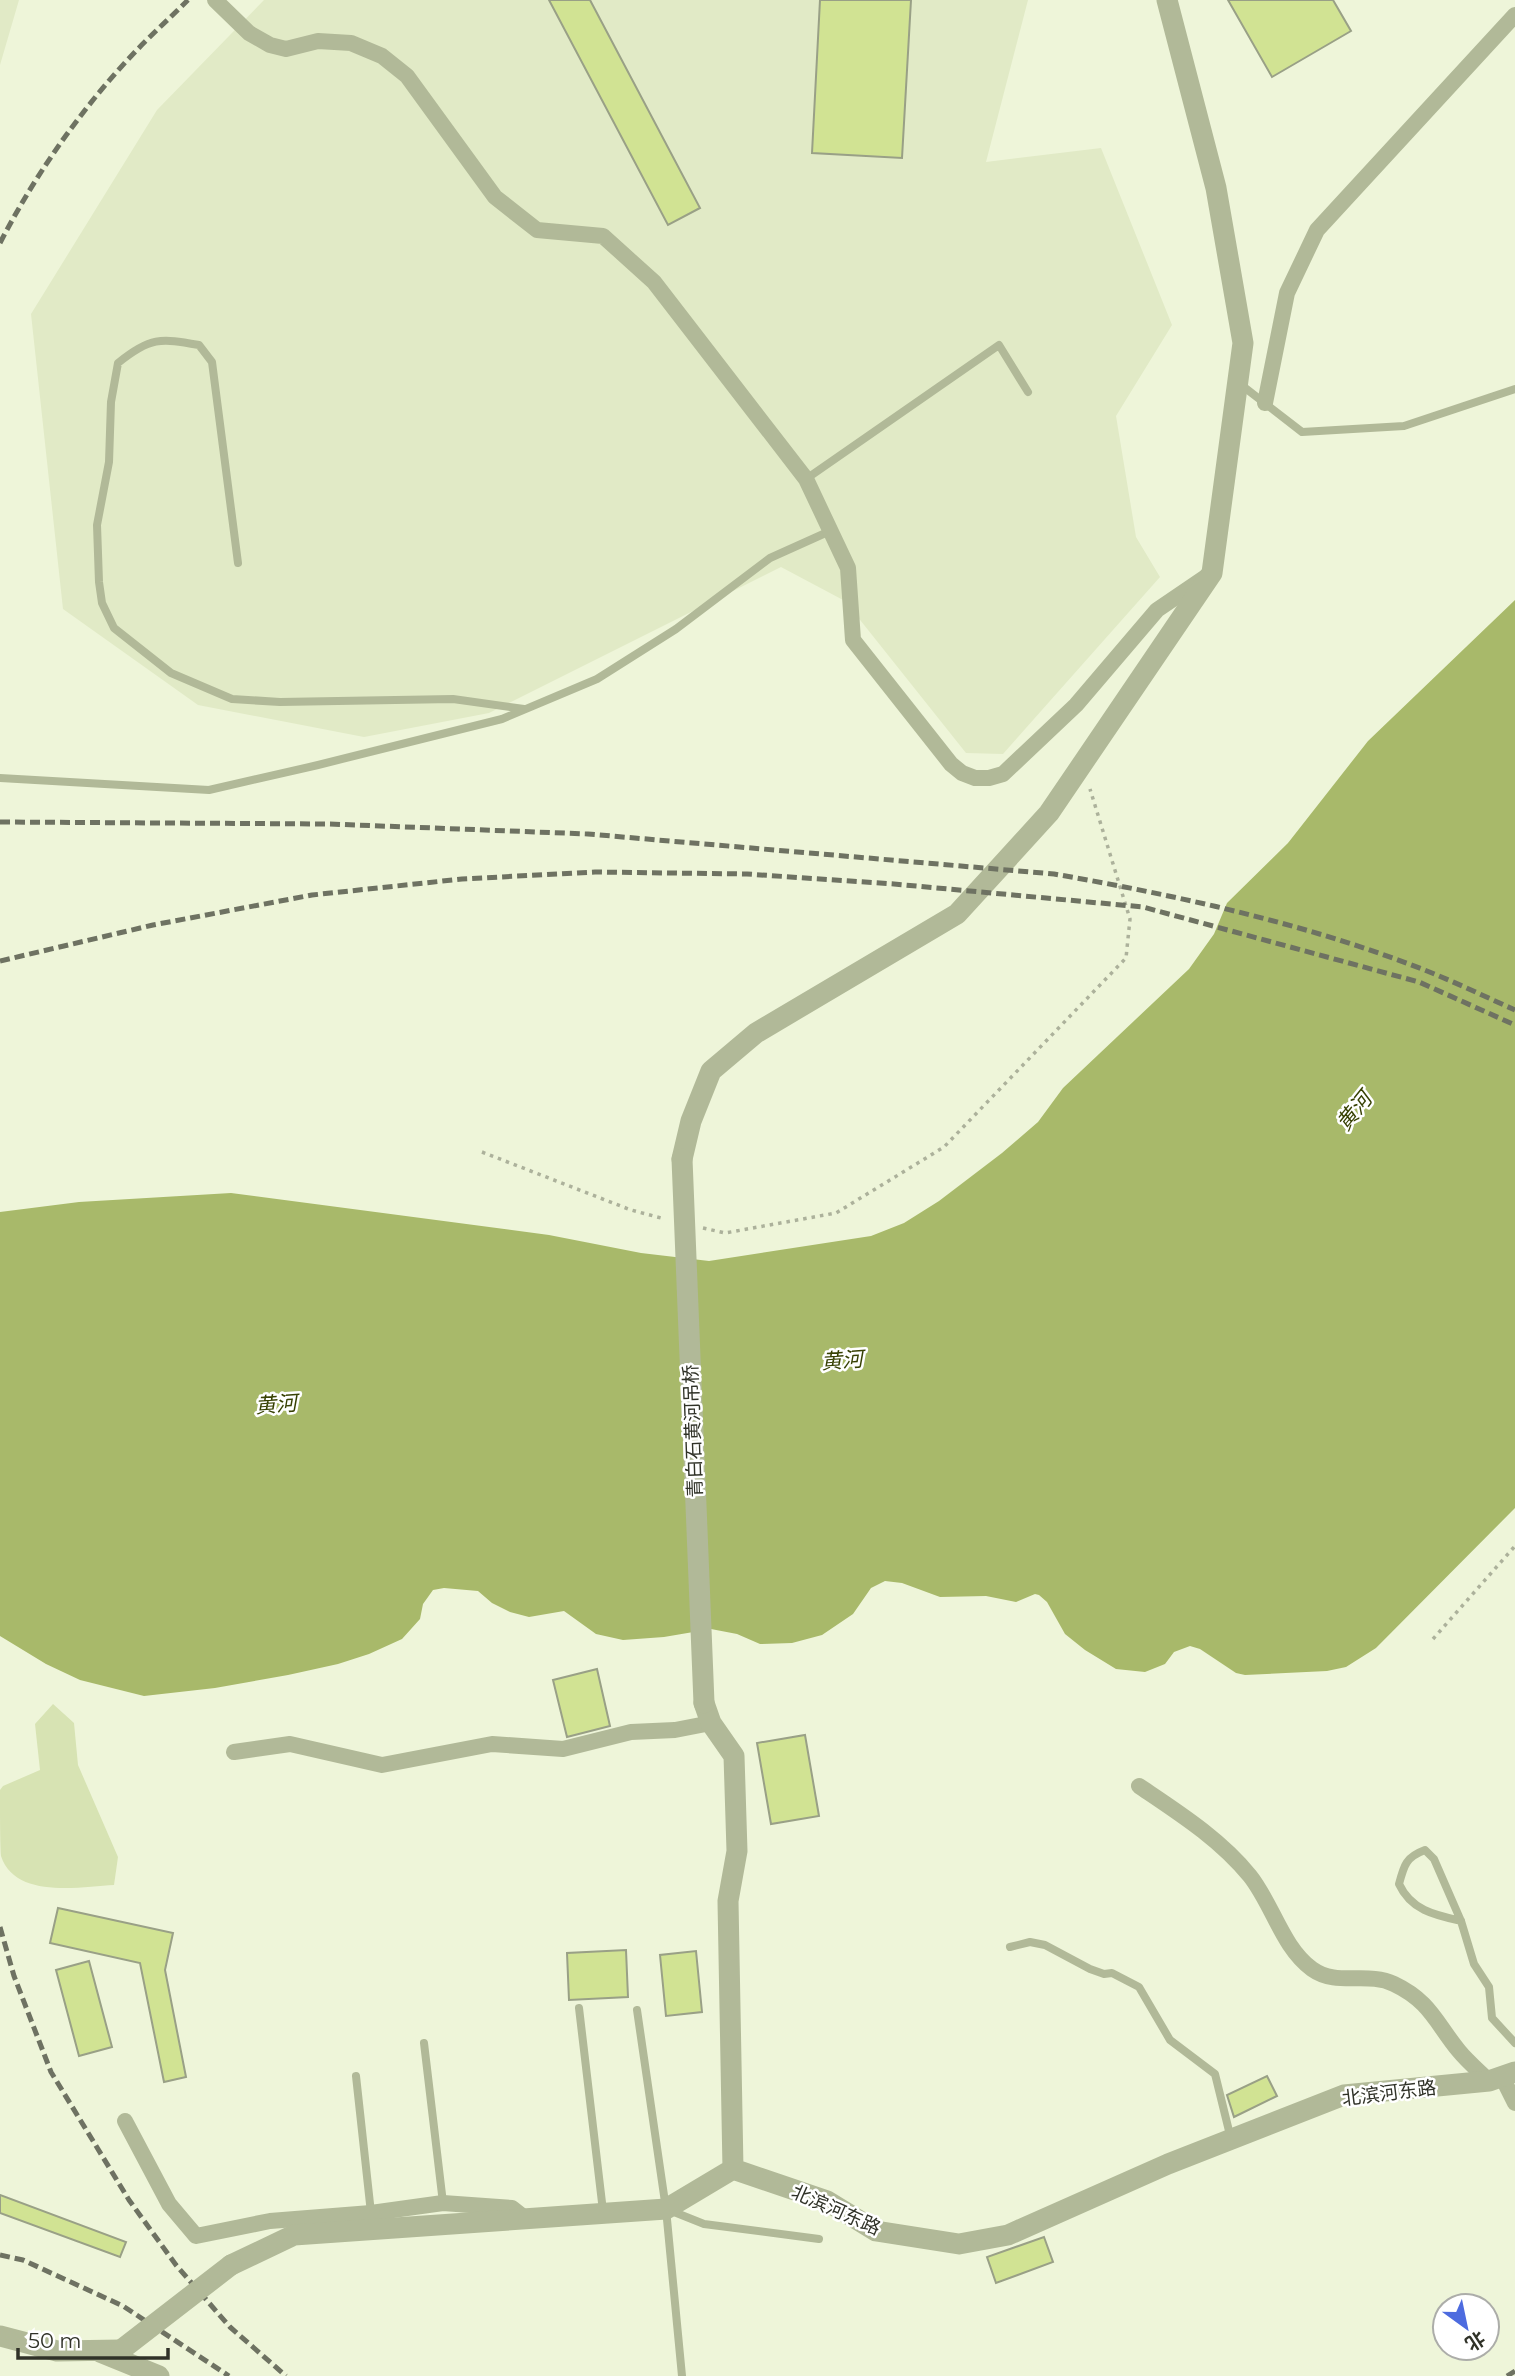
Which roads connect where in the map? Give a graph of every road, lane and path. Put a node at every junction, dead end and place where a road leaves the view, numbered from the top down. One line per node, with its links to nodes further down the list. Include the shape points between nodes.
1 (215, 0): 8 (street, via 249,33 270,45 286,49 318,41 351,43 382,56 407,76 495,197 537,230 603,236 653,282)
2 (1167, 0): 4 (street, via 1216,188 1243,343)
3 (1515, 15): 7 (street, via 1317,230 1287,293)
4 (1238, 382): 7 (lane); 11 (street)
5 (1515, 389): 7 (lane, via 1404,426 1366,429 1302,432)
6 (1028, 392): 8 (lane, via 999,345)
7 (1265, 403)
8 (806, 480): 9 (street)
9 (830, 531): 11 (street, via 848,568 853,640 951,764 975,778 996,776 1014,766 1076,705 1157,610); 12 (lane, via 770,558 676,629 597,679)
10 (238, 563): 12 (lane, via 212,362 199,345 166,339 139,346 118,363 109,462 97,524 102,603 114,628 171,673 232,699 453,699)
11 (1212, 573): 13 (street, 青白石黄河吊桥)
12 (524, 709): 14 (lane, via 502,719 209,790)
13 (1082, 764): 17 (path, via 1130,919 1126,958 944,1147 836,1213 725,1233); 20 (street, 青白石黄河吊桥, bridge, via 1048,813 957,914 756,1034 711,1071 691,1121 682,1158)
14 (0, 778)
15 (482, 1152): 16 (path, via 631,1210)
16 (671, 1220)
17 (698, 1227)
18 (1515, 1546): 19 (path)
19 (1433, 1639)
20 (707, 1713): 21 (street, via 675,1730 631,1732 564,1749 492,1744 382,1765 290,1744); 34 (street, via 734,1756 737,1852 728,1901)
21 (234, 1752)
22 (1139, 1786): 30 (street, via 1208,1833 1251,1877 1290,1946 1312,1969 1334,1979 1363,1976 1391,1982 1416,1996 1458,2050)
23 (1461, 1921): 23 (lane, via 1436,1916 1405,1897 1399,1884 1403,1867 1413,1854 1425,1850 1434,1859); 28 (lane, via 1474,1964 1489,1987 1492,2018)
24 (1010, 1947): 33 (lane, via 1030,1942 1045,1945 1090,1969 1112,1973 1139,1987 1170,2040 1215,2074)
25 (579, 2008): 38 (lane)
26 (637, 2010): 36 (lane)
27 (424, 2043): 35 (lane)
28 (1515, 2043)
29 (356, 2076): 37 (lane)
30 (1502, 2077): 31 (street); 33 (street, 北滨河东路, via 1344,2095)
31 (1515, 2103)
32 (125, 2121): 37 (street, via 169,2204 197,2236 270,2221)
33 (1231, 2139): 34 (street, 北滨河东路, via 1008,2235 959,2244 876,2231 827,2201)
34 (733, 2169): 36 (street)
35 (443, 2203): 37 (street); 39 (street, via 512,2208)
36 (666, 2209): 38 (street); 40 (lane, via 704,2224); 44 (lane)
37 (371, 2213)
38 (603, 2214): 39 (street)
39 (526, 2219): 42 (street, bridge, via 294,2235 231,2265 121,2350)
40 (819, 2239)
41 (0, 2336): 42 (street, via 57,2351)
42 (95, 2350): 43 (street)
43 (159, 2376)
44 (682, 2376)

